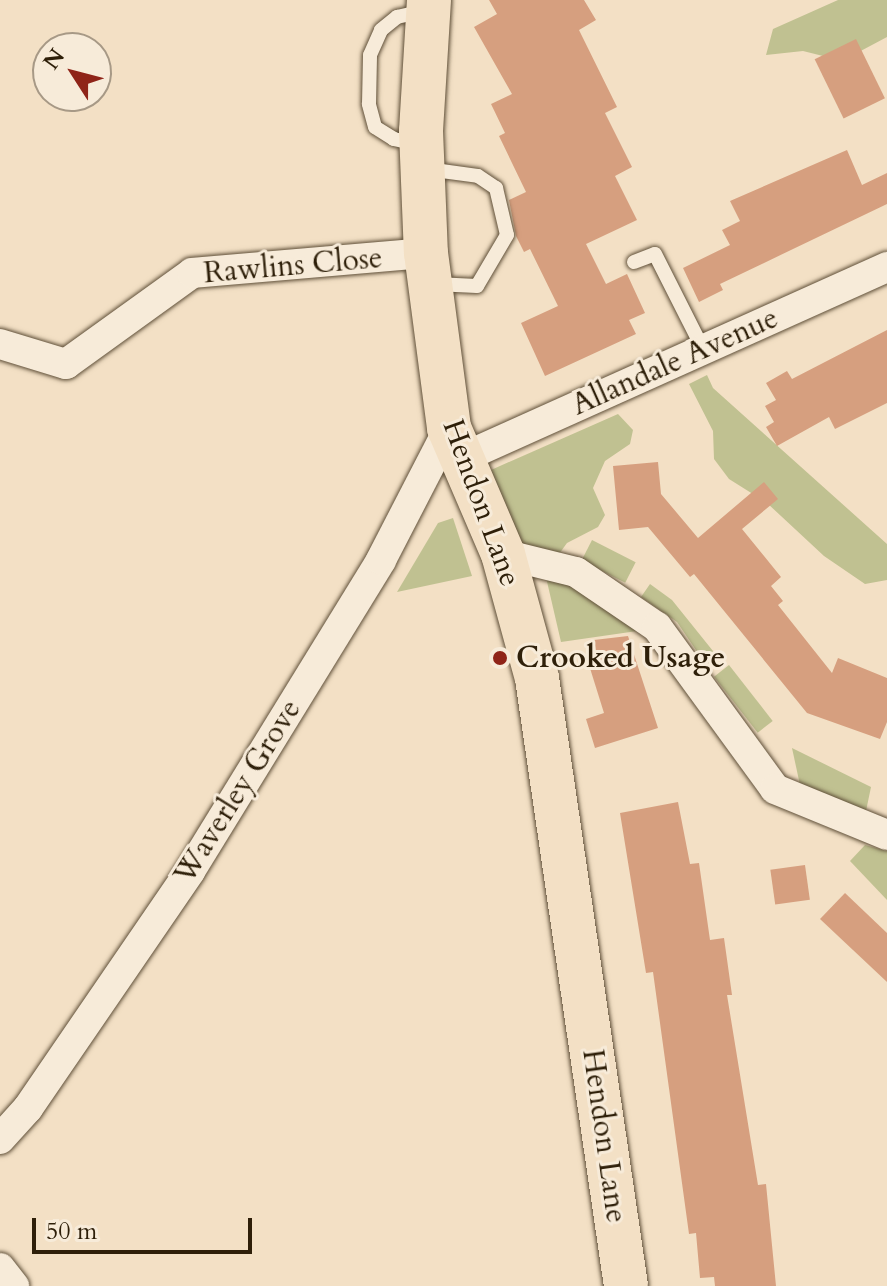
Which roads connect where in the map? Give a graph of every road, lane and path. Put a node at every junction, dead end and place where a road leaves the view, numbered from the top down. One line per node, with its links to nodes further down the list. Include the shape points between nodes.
1 (429, 6): 2 (main road, Hendon Lane)
2 (422, 157): 5 (main road, Hendon Lane); 5 (lane, via 478,176 496,188 507,235 477,286)
3 (634, 262): 7 (lane, via 655,254)
4 (887, 267): 7 (street, Allandale Avenue)
5 (428, 269): 6 (street, Rawlins Close, via 192,273 66,364); 8 (main road, Hendon Lane)
6 (0, 344)
7 (703, 349): 8 (street, Allandale Avenue)
8 (456, 443): 9 (main road, Hendon Lane); 11 (street, Waverley Grove, via 190,871 28,1108)
9 (503, 554): 10 (street, via 576,572 657,627 775,789); 14 (main road, Hendon Lane, via 537,678)
10 (887, 835)
11 (0, 1139)
12 (0, 1268): 13 (street)
13 (14, 1286)
14 (626, 1286)

